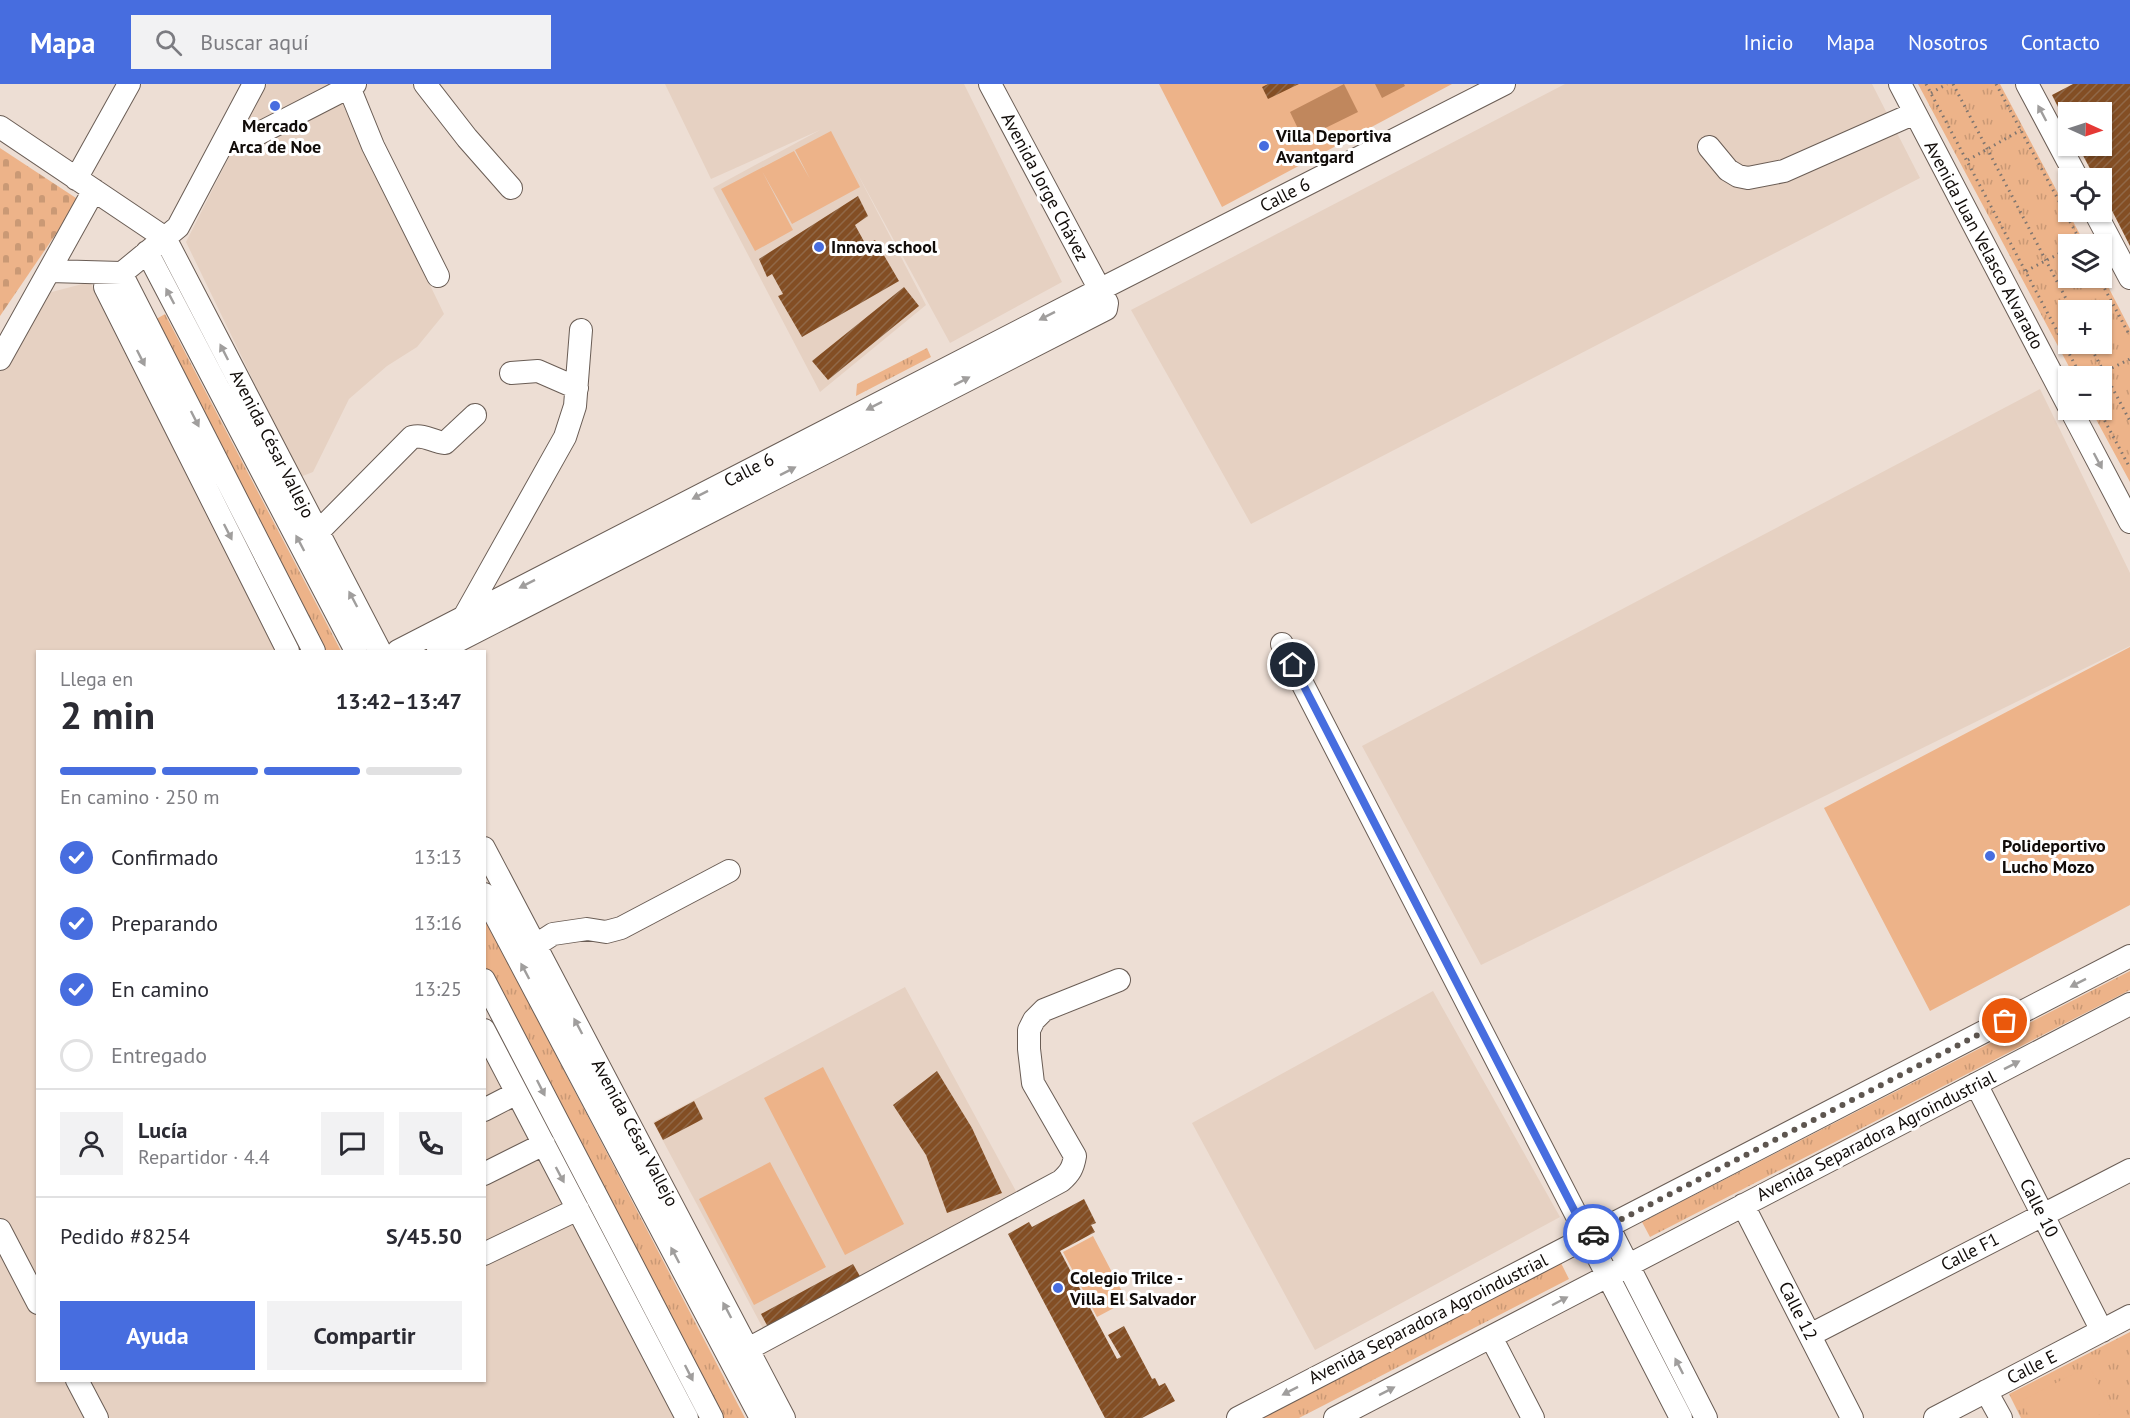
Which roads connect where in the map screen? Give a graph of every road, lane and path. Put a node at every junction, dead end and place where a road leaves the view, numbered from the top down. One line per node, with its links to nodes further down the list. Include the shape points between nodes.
1 (129, 84): 22 (street)
2 (254, 84): 17 (street)
3 (425, 84): 23 (street)
4 (990, 84): 36 (street, Avenida Jorge Chávez)
5 (1504, 84): 36 (street, Calle 6)
6 (1900, 84): 14 (street, Avenida Juan Velasco Alvarado)
7 (1926, 84): 13 (path)
8 (1947, 84): 13 (path)
9 (1953, 84): 19 (path)
10 (1996, 84): 16 (path)
11 (2027, 84): 21 (street, one-way to 11)
12 (352, 86): 17 (street, via 250,138 243,140); 32 (street, via 373,146)
13 (1931, 93): 20 (path)
14 (1915, 113): 18 (street, via 1784,171 1748,178 1728,170); 45 (street, Avenida Juan Velasco Alvarado)
15 (0, 127): 22 (street)
16 (2021, 130): 19 (path); 25 (path)
17 (229, 134): 26 (street, via 178,227)
18 (1709, 147)
19 (1988, 149): 20 (path); 29 (path)
20 (1967, 160): 31 (path)
21 (2072, 168)
22 (85, 185): 26 (street); 30 (street)
23 (511, 188)
24 (2100, 222): 33 (street)
25 (2075, 234)
26 (165, 238): 27 (street); 54 (street, Avenida César Vallejo, one-way to 26)
27 (147, 252): 34 (street); 61 (street, Avenida César Vallejo, one-way to 27)
28 (2058, 254): 29 (path)
29 (2046, 261): 31 (path); 37 (path)
30 (50, 271): 34 (street); 40 (street)
31 (2026, 271): 42 (path)
32 (438, 276)
33 (2130, 278)
34 (113, 280): 59 (street, one-way to 59); 60 (street, one-way to 60)
35 (2104, 288): 39 (path)
36 (1099, 290): 55 (street, Calle 6, via 992,355)
37 (2067, 300)
38 (581, 330): 47 (street)
39 (2130, 336)
40 (0, 359)
41 (2130, 359): 43 (path)
42 (2077, 366)
43 (2112, 368)
44 (511, 373): 47 (street, via 538,371)
45 (2058, 386)
46 (2112, 387): 51 (path)
47 (577, 388): 56 (street, via 565,437)
48 (476, 415): 54 (street, via 445,442 420,435 412,437)
49 (2076, 420): 53 (street, one-way to 53)
50 (2104, 420): 52 (path)
51 (2130, 421)
52 (2130, 468)
53 (2130, 522)
54 (318, 532): 62 (street, Avenida César Vallejo, one-way to 54)
55 (493, 612): 56 (street, Calle 6); 57 (street, Calle 6)
56 (464, 617): 57 (street, Calle 6)
57 (437, 645): 63 (street, Calle 6)
58 (1282, 645): 84 (street)
59 (288, 650)
60 (313, 650)
61 (355, 650)
62 (379, 650)
63 (405, 650)
64 (486, 852): 67 (street, Avenida César Vallejo)
65 (729, 871): 67 (street, via 621,928 553,934)
66 (486, 898): 99 (street, Avenida César Vallejo, one-way to 66)
67 (536, 945): 93 (street, Avenida César Vallejo, one-way to 67)
68 (2130, 956): 82 (street, Avenida Separadora Agroindustrial, one-way to 82)
69 (1119, 980): 93 (street, via 1044,1010 1029,1030 1033,1083 1075,1156 1068,1175)
70 (486, 985): 98 (street, one-way to 98)
71 (2130, 1004): 73 (street, Avenida Separadora Agroindustrial, one-way to 71)
72 (486, 1034): 74 (street)
73 (1976, 1084): 79 (street, Avenida Separadora Agroindustrial); 81 (street, Calle 10)
74 (517, 1093): 75 (street); 76 (street)
75 (486, 1109)
76 (544, 1144): 78 (street); 80 (street, one-way to 80)
77 (2130, 1170): 81 (street, Calle F1)
78 (486, 1173)
79 (1743, 1205): 86 (street, Avenida Separadora Agroindustrial); 91 (street, Calle 12)
80 (578, 1209): 85 (street); 97 (street)
81 (2042, 1215): 90 (street, Calle 10); 91 (street, Calle F1)
82 (1608, 1226): 84 (street, Avenida Separadora Agroindustrial); 86 (street)
83 (0, 1230): 88 (street)
84 (1588, 1237): 87 (street); 101 (street, Avenida Separadora Agroindustrial, one-way to 101)
85 (486, 1253)
86 (1628, 1265): 87 (street, Avenida Separadora Agroindustrial); 105 (street, one-way to 86)
87 (1608, 1276): 92 (street, Avenida Separadora Agroindustrial, one-way to 87); 104 (street)
88 (36, 1299)
89 (2130, 1316): 90 (street, Calle E)
90 (2102, 1331): 95 (street, Calle E)
91 (1810, 1335): 106 (street, Calle 12)
92 (1491, 1337): 102 (street, Avenida Separadora Agroindustrial, one-way to 92); 103 (street)
93 (748, 1349): 100 (street, Avenida César Vallejo)
94 (78, 1382): 96 (street)
95 (1986, 1391): 107 (street, Calle E); 108 (street)
96 (96, 1418)
97 (687, 1418)
98 (712, 1418)
99 (761, 1418)
100 (784, 1418)
101 (1238, 1418)
102 (1335, 1418)
103 (1533, 1418)
104 (1681, 1418)
105 (1706, 1418)
106 (1852, 1418)
107 (1935, 1418)
108 (2001, 1418)

